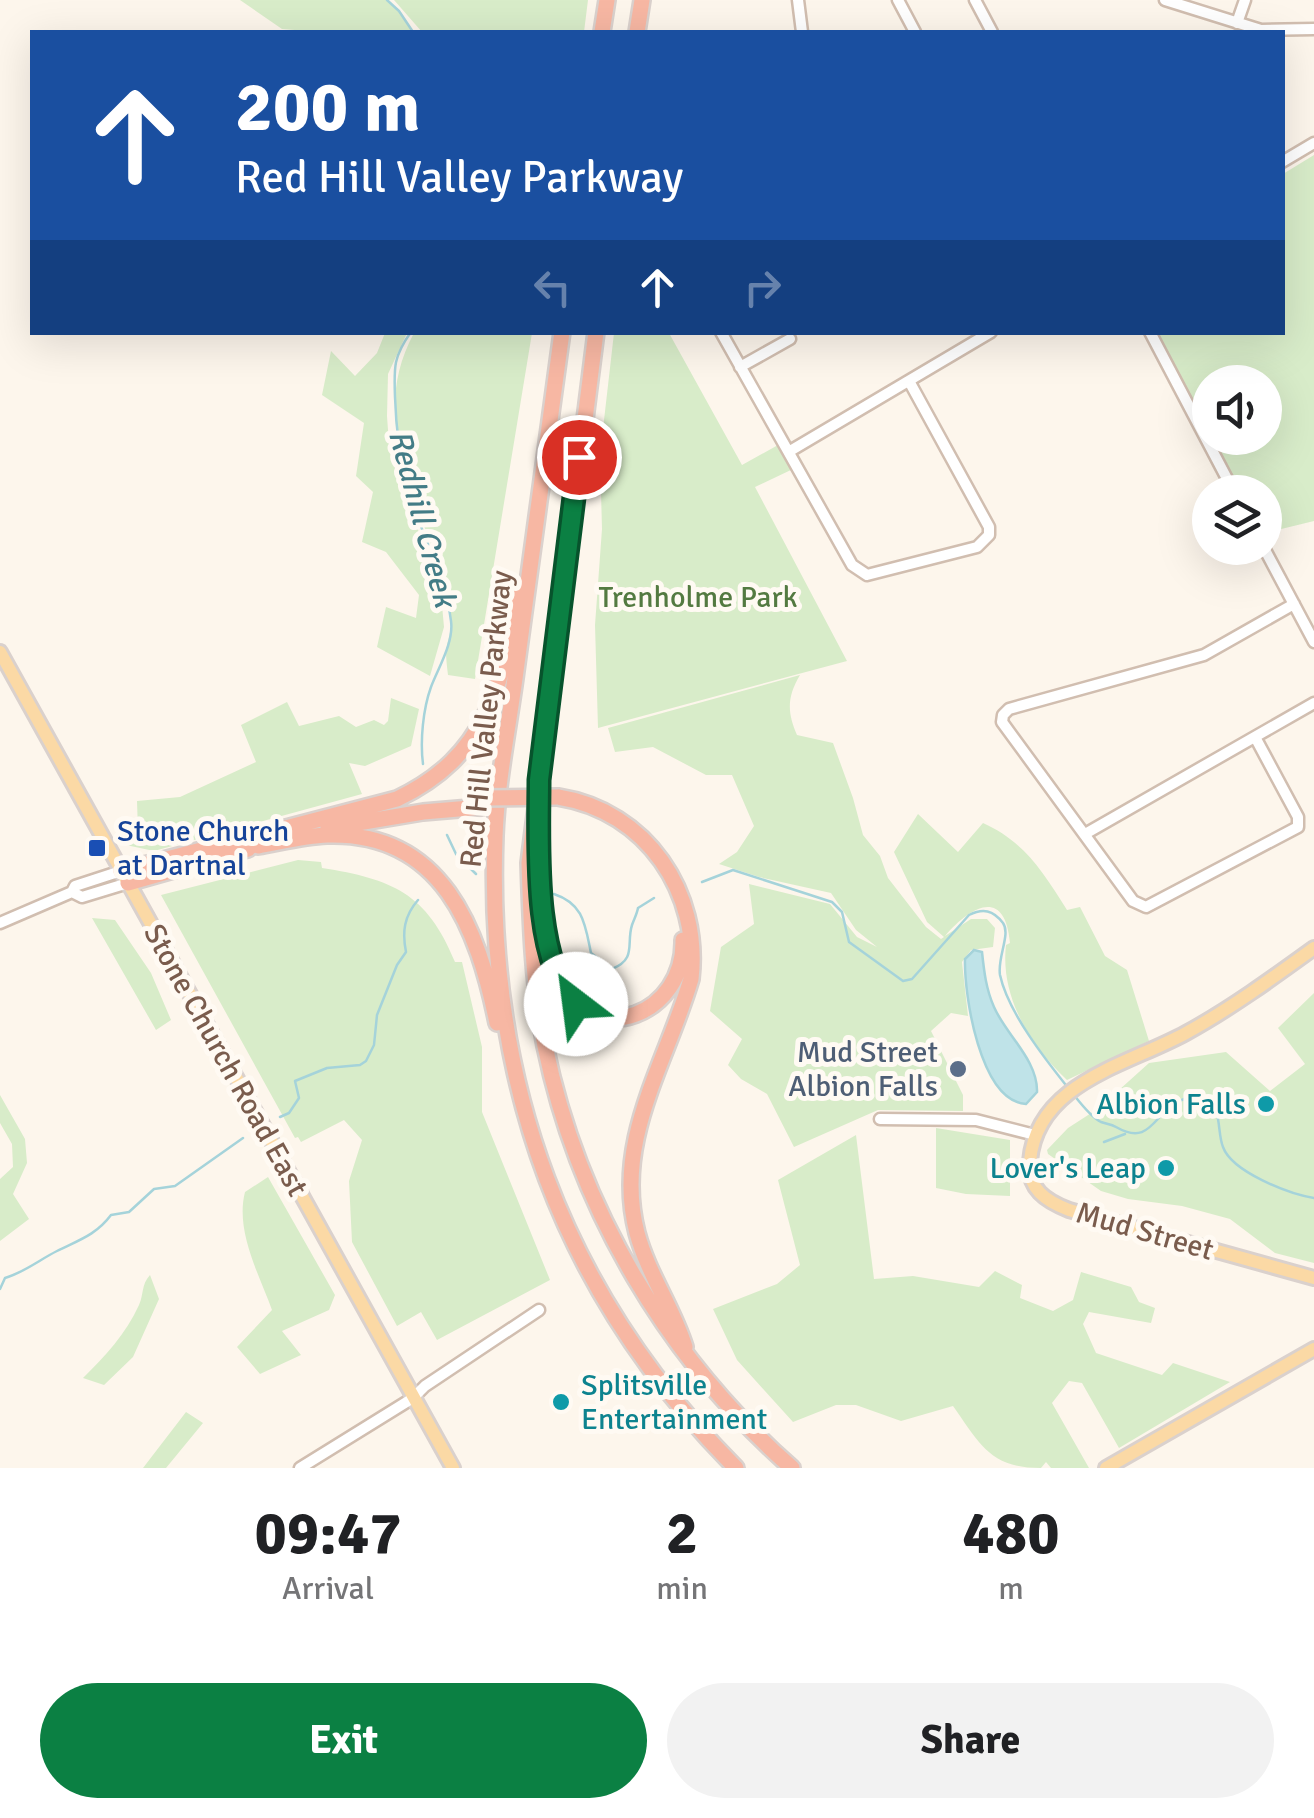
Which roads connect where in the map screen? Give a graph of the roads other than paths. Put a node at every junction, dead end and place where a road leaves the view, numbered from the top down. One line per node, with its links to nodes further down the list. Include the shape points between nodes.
1 (606, 0): 10 (highway)
2 (642, 0): 11 (highway)
3 (798, 0): 12 (street)
4 (898, 0): 13 (street)
5 (975, 0): 14 (street)
6 (1165, 0): 8 (street)
7 (1245, 0): 8 (street)
8 (1237, 23): 15 (street)
9 (1314, 28): 16 (street)
10 (602, 30)
11 (638, 30)
12 (802, 30)
13 (914, 30)
14 (991, 30)
15 (1270, 30)
16 (1285, 31)
17 (1314, 143): 18 (street)
18 (1285, 160)
19 (562, 335): 29 (highway, Red Hill Valley Parkway)
20 (596, 335): 36 (highway, Red Hill Valley Parkway)
21 (723, 335): 25 (street)
22 (986, 335): 26 (street)
23 (1152, 335): 28 (street)
24 (790, 339): 25 (street)
25 (740, 367): 27 (street)
26 (909, 381): 27 (street); 27 (street, via 988,527 977,547 872,575 859,572)
27 (790, 451)
28 (1225, 475)
29 (538, 506): 39 (highway, via 488,711 472,742 418,789); 45 (highway, Red Hill Valley Parkway, via 494,833 498,964)
30 (1273, 565): 31 (street)
31 (1294, 604): 32 (street); 40 (street, via 1204,655 1003,715 1005,729)
32 (1314, 642)
33 (0, 652): 42 (main road, Stone Church Road East)
34 (1314, 703): 35 (street)
35 (1254, 737): 40 (street); 40 (street, via 1298,817 1294,831 1146,907 1132,901)
36 (539, 780): 37 (highway, via 539,864 554,975 587,1011 616,1018 643,1012 666,995 681,967 682,932 666,883 624,832); 51 (highway, Red Hill Valley Parkway, via 529,863 545,1046 567,1126 606,1222 653,1310)
37 (558, 801): 38 (highway); 51 (highway, via 601,810 640,834 664,862 688,914 691,979 644,1104 631,1170 636,1231)
38 (482, 802): 39 (highway); 41 (highway)
39 (338, 816): 42 (highway)
40 (1084, 834)
41 (258, 846): 42 (highway); 45 (highway, via 326,835 359,838 400,851 436,876 471,928)
42 (124, 877): 43 (street); 52 (main road, Stone Church Road East)
43 (0, 923)
44 (1314, 948): 47 (main road, via 1188,1032 1085,1082 1051,1108)
45 (516, 1079): 55 (highway, Red Hill Valley Parkway, via 552,1194 595,1287 664,1390)
46 (880, 1118): 47 (street, via 976,1120)
47 (1035, 1135): 48 (main road, Mud Street, via 1029,1172 1040,1196 1054,1204)
48 (1314, 1278)
49 (539, 1310): 52 (street)
50 (1314, 1349): 57 (main road)
51 (687, 1356): 56 (highway, Red Hill Valley Parkway)
52 (413, 1398): 53 (street); 54 (main road, Stone Church Road East)
53 (300, 1468)
54 (454, 1468)
55 (736, 1468)
56 (792, 1468)
57 (1106, 1468)

